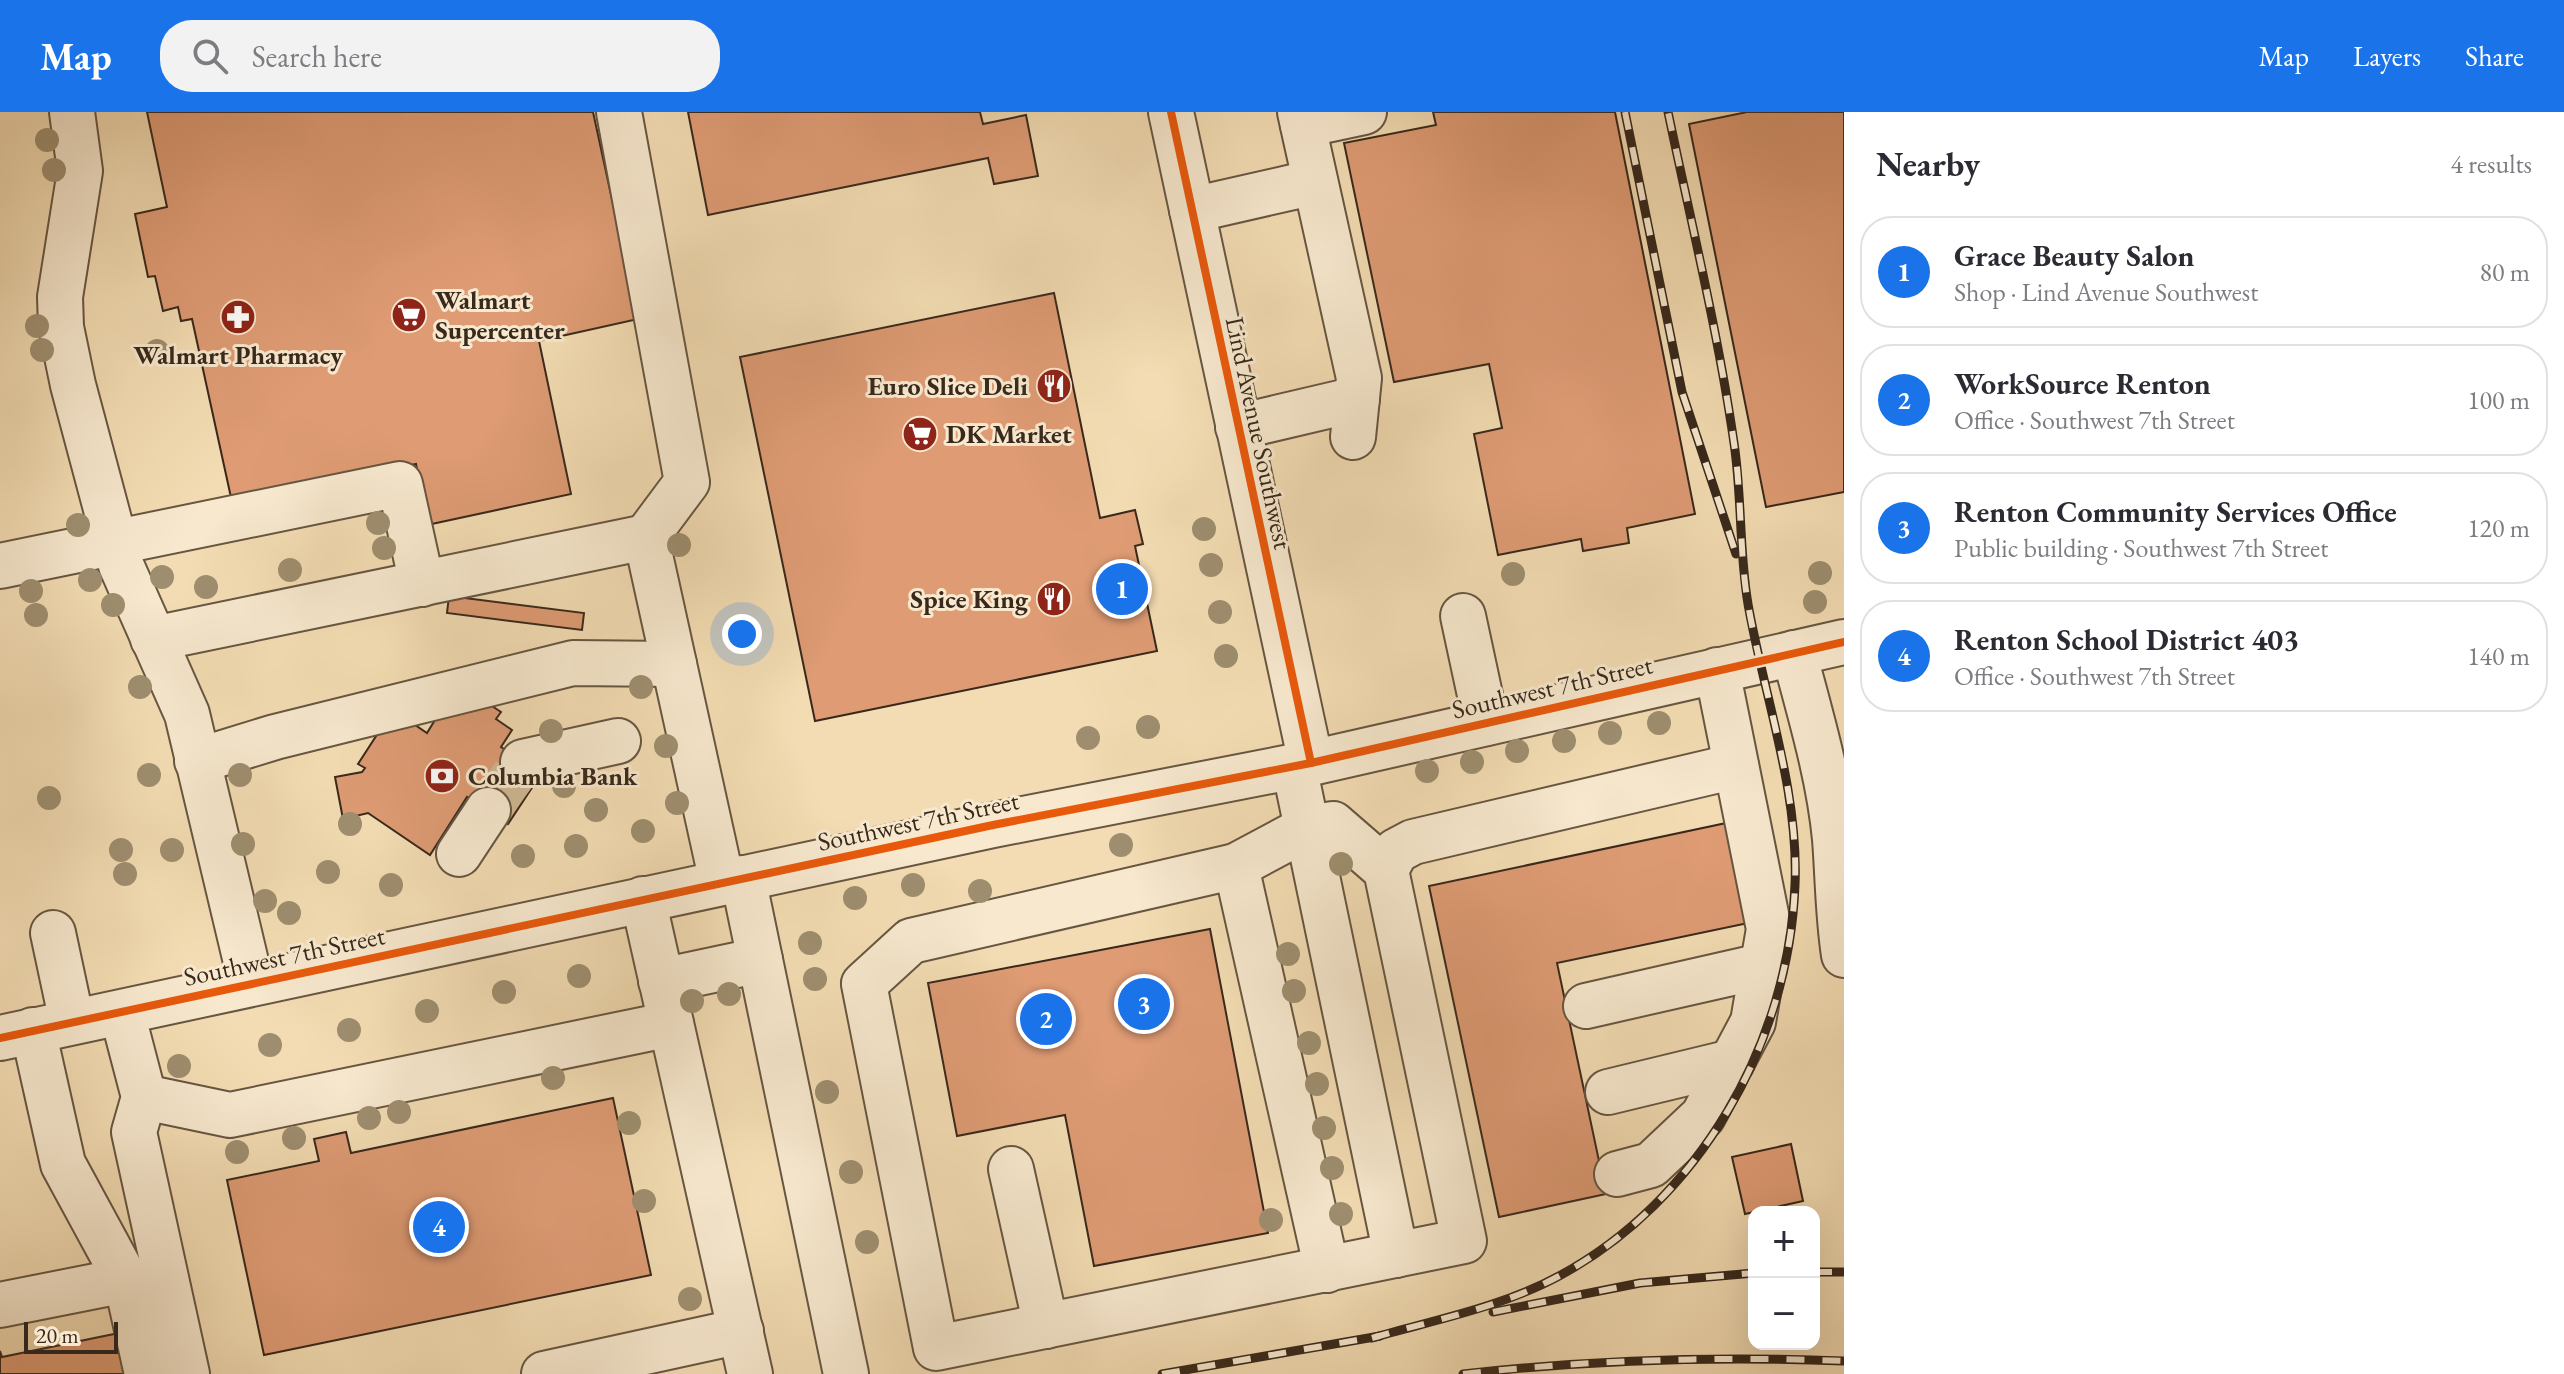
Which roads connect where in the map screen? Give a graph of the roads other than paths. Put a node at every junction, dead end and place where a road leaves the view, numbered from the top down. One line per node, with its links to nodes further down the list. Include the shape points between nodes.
1 (72, 112): 10 (street, via 80,171 60,297 61,327)
2 (619, 112): 9 (street, via 687,482)
3 (1171, 112): 7 (street, Lind Avenue Southwest)
4 (1364, 112): 5 (street)
5 (1301, 118): 6 (street)
6 (1315, 182): 7 (street); 8 (street, via 1359,378 1355,418)
7 (1192, 210): 8 (street, Lind Avenue Southwest)
8 (1238, 427): 23 (street, Lind Avenue Southwest)
9 (646, 537): 12 (street); 17 (street)
10 (114, 541): 11 (street); 12 (street, via 400,484); 14 (street)
11 (0, 566)
12 (422, 584): 14 (street)
13 (1463, 616): 19 (street)
14 (153, 639): 21 (street, via 187,714)
15 (1844, 642): 16 (street, Southwest 7th Street)
16 (1794, 653): 18 (street, Southwest 7th Street); 33 (street, via 1835,837)
17 (674, 664): 21 (street, via 573,663); 30 (street)
18 (1717, 670): 19 (street, Southwest 7th Street); 24 (street)
19 (1486, 723): 23 (street, Southwest 7th Street)
20 (618, 741): 22 (street)
21 (197, 761): 37 (street)
22 (523, 762)
23 (1302, 764): 26 (street, Lind Avenue Southwest); 30 (street, Southwest 7th Street)
24 (1736, 766): 29 (street, via 1413,842 1396,851); 35 (street, via 1769,929)
25 (488, 810): 27 (street)
26 (1307, 828): 28 (street); 29 (street, via 1333,824); 47 (street, Lind Avenue Southwest)
27 (459, 854)
28 (1236, 866): 48 (street); 51 (street, via 911,941 864,984 936,1348)
29 (1386, 870): 47 (street, via 1464,1241)
30 (733, 880): 31 (street, Southwest 7th Street); 34 (street)
31 (643, 899): 36 (street); 37 (street, Southwest 7th Street)
32 (53, 933): 41 (street)
33 (1844, 955)
34 (760, 960): 36 (street); 57 (street)
35 (1762, 966): 38 (street); 42 (street, via 1753,1022)
36 (661, 981): 40 (street)
37 (251, 983): 39 (street, Southwest 7th Street)
38 (1586, 1006)
39 (122, 1013): 41 (street, Southwest 7th Street); 44 (street)
40 (671, 1024): 44 (street, via 230,1115); 52 (street)
41 (35, 1030): 49 (street, via 63,1164)
42 (1732, 1062): 43 (street); 46 (street, via 1703,1116 1651,1165)
43 (1608, 1092)
44 (144, 1097): 54 (street, via 134,1132)
45 (1011, 1169): 51 (street)
46 (1617, 1174)
47 (1396, 1255): 48 (street)
48 (1327, 1270): 51 (street)
49 (126, 1280): 50 (street); 53 (street)
50 (0, 1305)
51 (1046, 1326)
52 (741, 1331): 55 (street); 56 (street)
53 (147, 1374)
54 (187, 1374)
55 (544, 1374)
56 (750, 1374)
57 (846, 1374)

